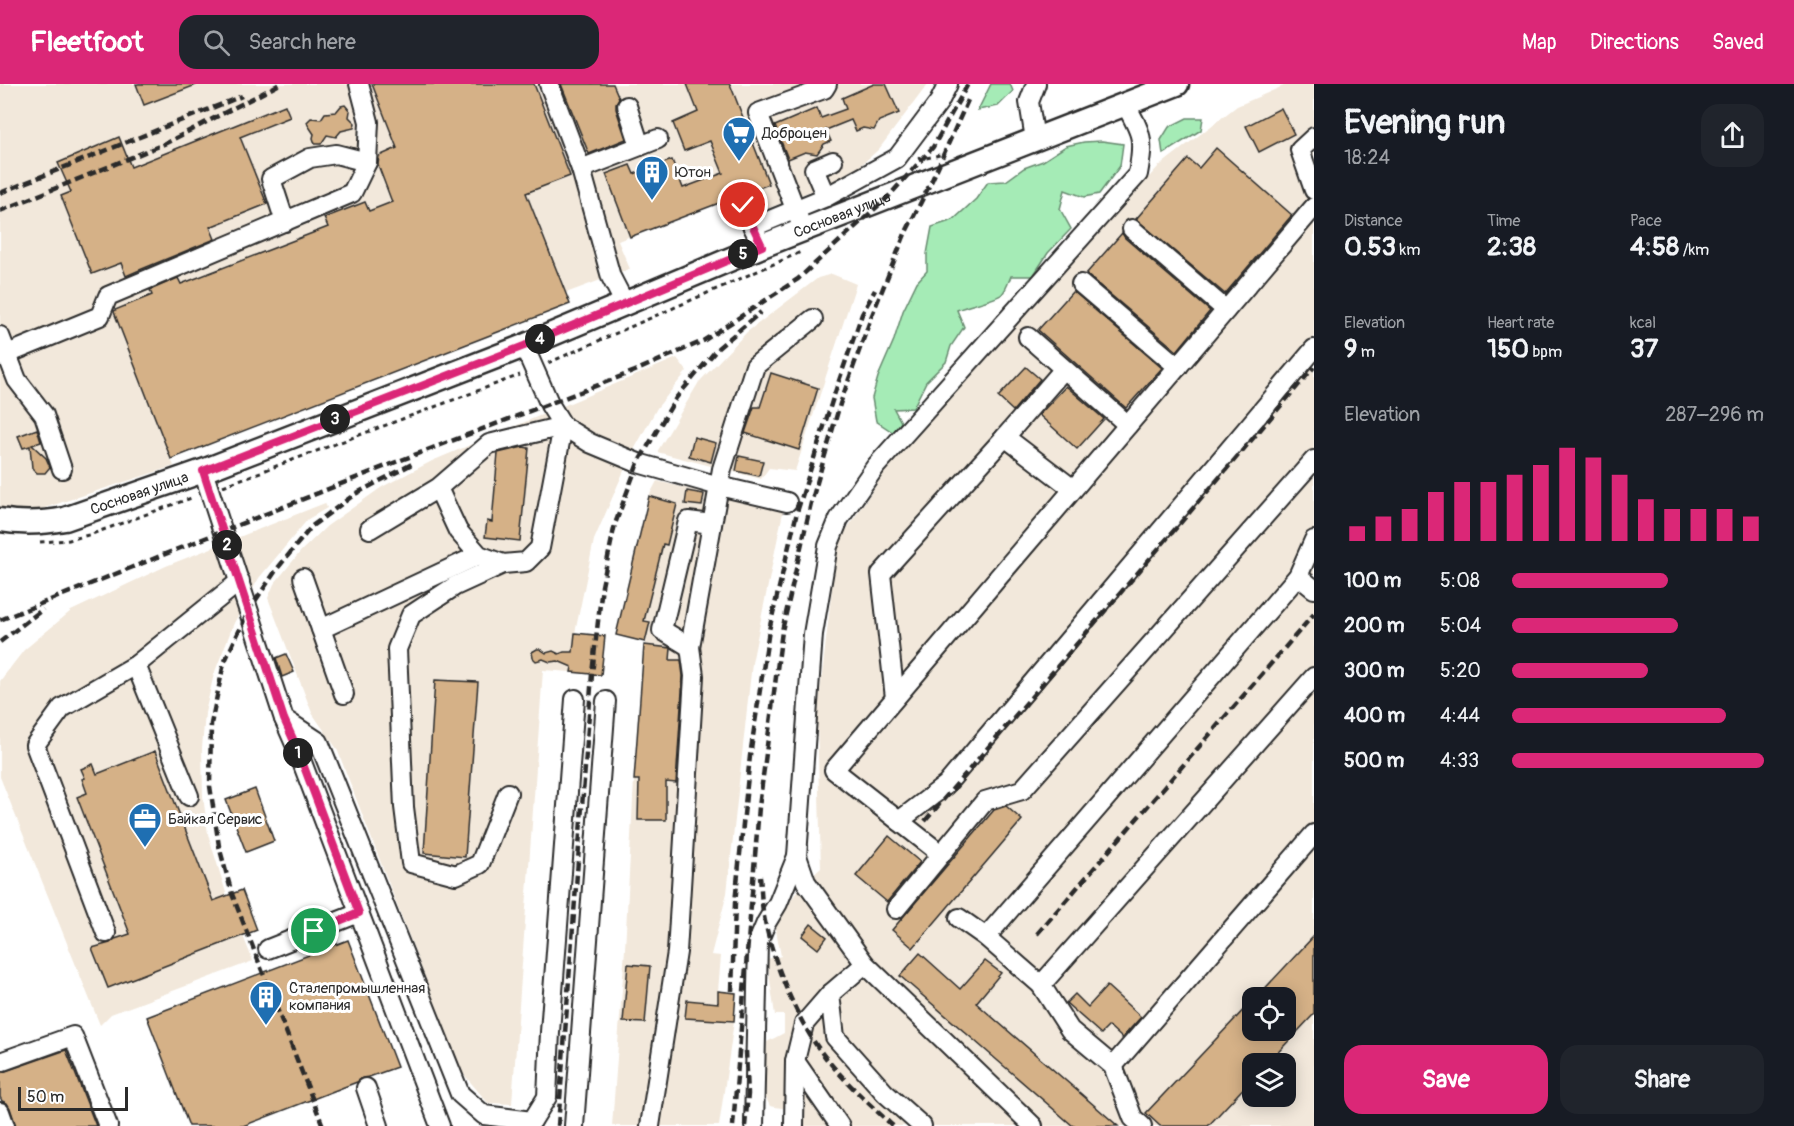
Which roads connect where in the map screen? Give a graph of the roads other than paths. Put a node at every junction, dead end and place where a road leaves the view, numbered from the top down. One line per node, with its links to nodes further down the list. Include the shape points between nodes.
1 (359, 84): 14 (street, via 369,122)
2 (549, 84): 15 (street)
3 (826, 84): 20 (street, via 824,89 758,113)
4 (948, 84): 17 (street, via 897,158)
5 (1036, 84): 11 (street, via 1029,102)
6 (1177, 84): 7 (main road, Сосновая улица)
7 (1125, 104): 11 (main road, Сосновая улица); 70 (street, via 1139,128 1143,148 1138,174 876,466 839,519 828,546 813,634)
8 (627, 106): 12 (street)
9 (1314, 137): 16 (street, via 1300,150)
10 (658, 139): 12 (street)
11 (1035, 139): 23 (main road, Сосновая улица)
12 (640, 146): 15 (street)
13 (833, 160): 17 (street, via 814,169)
14 (367, 162): 21 (street, via 352,193); 21 (street, via 336,154 310,158 271,179)
15 (581, 169): 26 (street, via 611,277)
16 (1314, 190)
17 (826, 197): 20 (street)
18 (743, 205): 24 (street)
19 (1314, 207): 27 (street)
20 (795, 209): 23 (street); 24 (street)
21 (285, 222): 33 (street, via 108,296 99,316)
22 (1132, 229): 27 (street)
23 (802, 230): 24 (main road, Сосновая улица)
24 (757, 237): 26 (main road, Сосновая улица)
25 (1081, 284): 34 (street)
26 (625, 304): 31 (main road, Сосновая улица)
27 (1226, 310): 34 (street)
28 (813, 319): 42 (street, via 755,366)
29 (0, 336): 33 (street)
30 (1028, 337): 35 (street)
31 (524, 346): 37 (street); 41 (main road, Сосновая улица)
32 (1314, 349): 67 (street, via 946,785)
33 (4, 356): 40 (street, via 44,415)
34 (1178, 367): 36 (street)
35 (1064, 369): 36 (street); 38 (street)
36 (1128, 425): 44 (street)
37 (563, 426): 42 (street, via 590,444 638,463); 43 (street, via 489,444); 51 (street, via 540,548 526,562)
38 (1005, 437): 44 (street); 61 (street, via 881,574)
39 (1314, 460): 69 (street, via 1022,790 985,801)
40 (62, 469)
41 (203, 471): 46 (main road, Сосновая улица, via 65,519 33,523); 54 (street)
42 (719, 486): 45 (street); 47 (street)
43 (438, 488): 48 (street); 50 (street, via 458,531)
44 (1073, 489): 61 (street)
45 (786, 502)
46 (0, 520)
47 (712, 524): 57 (street); 57 (street, via 688,521 662,630)
48 (370, 529)
49 (1314, 540): 52 (street)
50 (479, 555): 51 (street); 56 (street)
51 (503, 564): 65 (street, via 455,586 411,615 397,649 404,807 411,863 456,875 480,864)
52 (1298, 576): 55 (street); 75 (street)
53 (303, 578): 56 (street)
54 (240, 581): 58 (street); 64 (street)
55 (1314, 590)
56 (321, 629): 60 (street)
57 (690, 647): 91 (street, via 694,676 677,952)
58 (136, 665): 66 (street); 74 (street, via 62,708 35,745)
59 (1314, 677): 78 (street)
60 (344, 694)
61 (895, 698): 67 (street, via 834,770)
62 (575, 699): 85 (street, via 548,1097)
63 (606, 702): 90 (street)
64 (284, 719): 72 (street); 85 (street, via 319,742 460,1095 484,1115)
65 (508, 793)
66 (189, 796)
67 (899, 821): 69 (street)
68 (1314, 834): 82 (street)
69 (941, 854): 71 (street)
70 (796, 856): 77 (street, via 806,882); 92 (street, via 758,942)
71 (896, 909)
72 (359, 913): 76 (street); 89 (street)
73 (959, 918): 75 (street)
74 (106, 933)
75 (986, 937): 78 (street)
76 (268, 949)
77 (865, 964): 79 (street); 96 (street)
78 (1041, 985): 82 (street, via 1070,1030)
79 (830, 994): 80 (street, via 804,1024); 95 (street, via 835,1037 885,1093)
80 (795, 1061): 93 (street); 94 (street)
81 (0, 1062): 87 (street, via 73,1036)
82 (1113, 1066): 97 (street, via 1133,1118)
83 (366, 1088): 88 (street)
84 (0, 1112): 86 (street)
85 (533, 1124)
86 (5, 1126)
87 (108, 1126)
88 (379, 1126)
89 (440, 1126)
90 (574, 1126)
91 (650, 1126)
92 (754, 1126)
93 (794, 1126)
94 (840, 1126)
95 (922, 1126)
96 (1033, 1126)
97 (1142, 1126)

